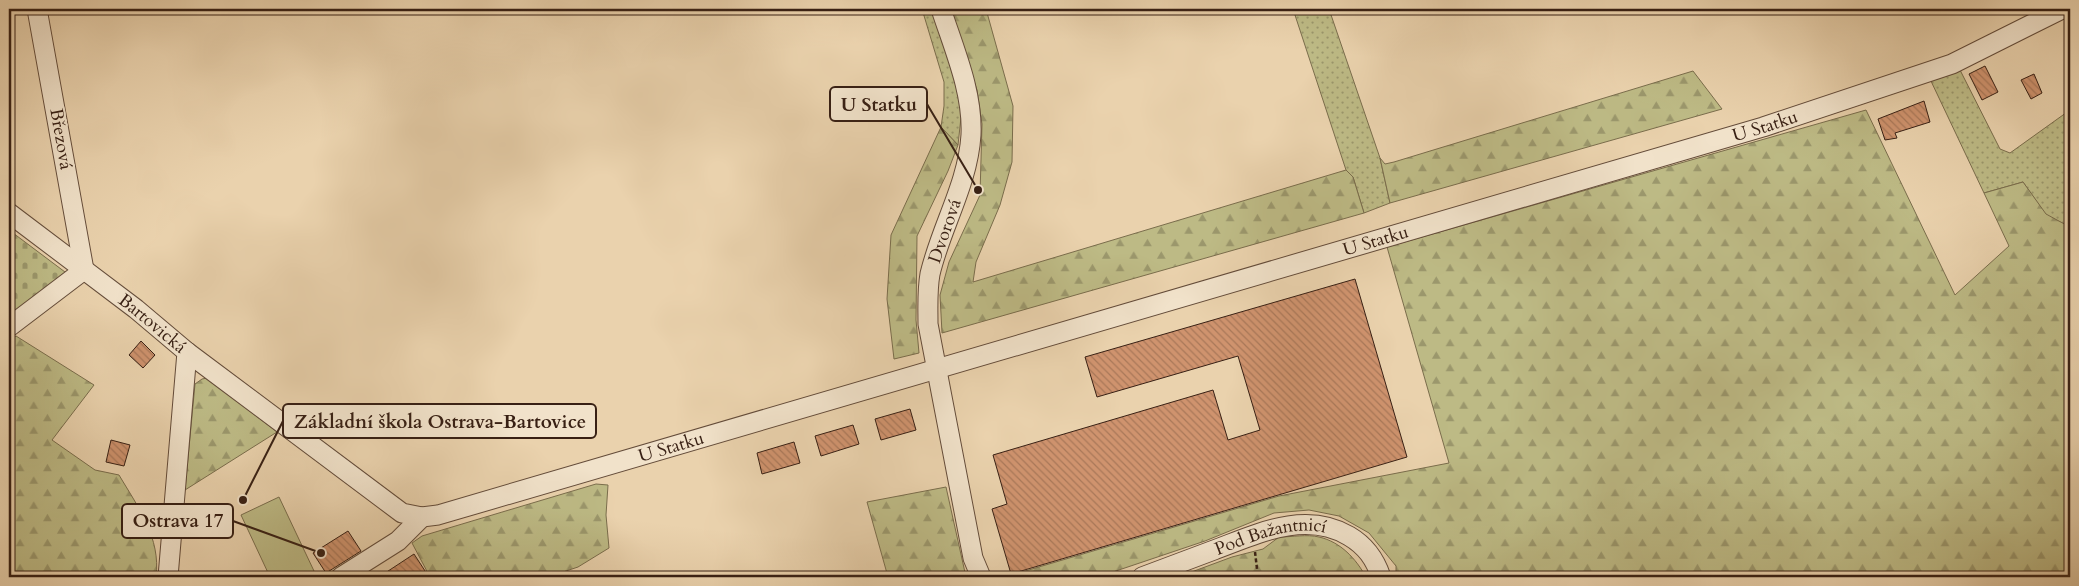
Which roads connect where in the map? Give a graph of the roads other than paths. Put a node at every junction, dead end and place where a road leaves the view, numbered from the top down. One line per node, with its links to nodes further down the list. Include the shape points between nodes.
1 (37, 9): 5 (street, Březová)
2 (941, 9): 8 (street, Dvorová, via 968,95 971,124 966,168 937,251 928,289 928,324)
3 (2062, 9): 8 (street, U Statku, via 1952,64 1763,127)
4 (9, 213): 5 (street, Bartovická)
5 (84, 270): 6 (street); 7 (street, Bartovická)
6 (9, 328)
7 (187, 352): 9 (street, U Statku, via 390,505 402,513); 10 (street, Bartovická)
8 (935, 369): 9 (street, U Statku, via 438,515); 12 (street, via 973,558)
9 (422, 517): 11 (street, via 398,541)
10 (168, 577)
11 (341, 577)
12 (981, 577)
13 (1142, 577): 14 (street, Pod Bažantnicí, via 1259,533 1299,524 1333,529 1358,542 1372,557)
14 (1381, 577)

